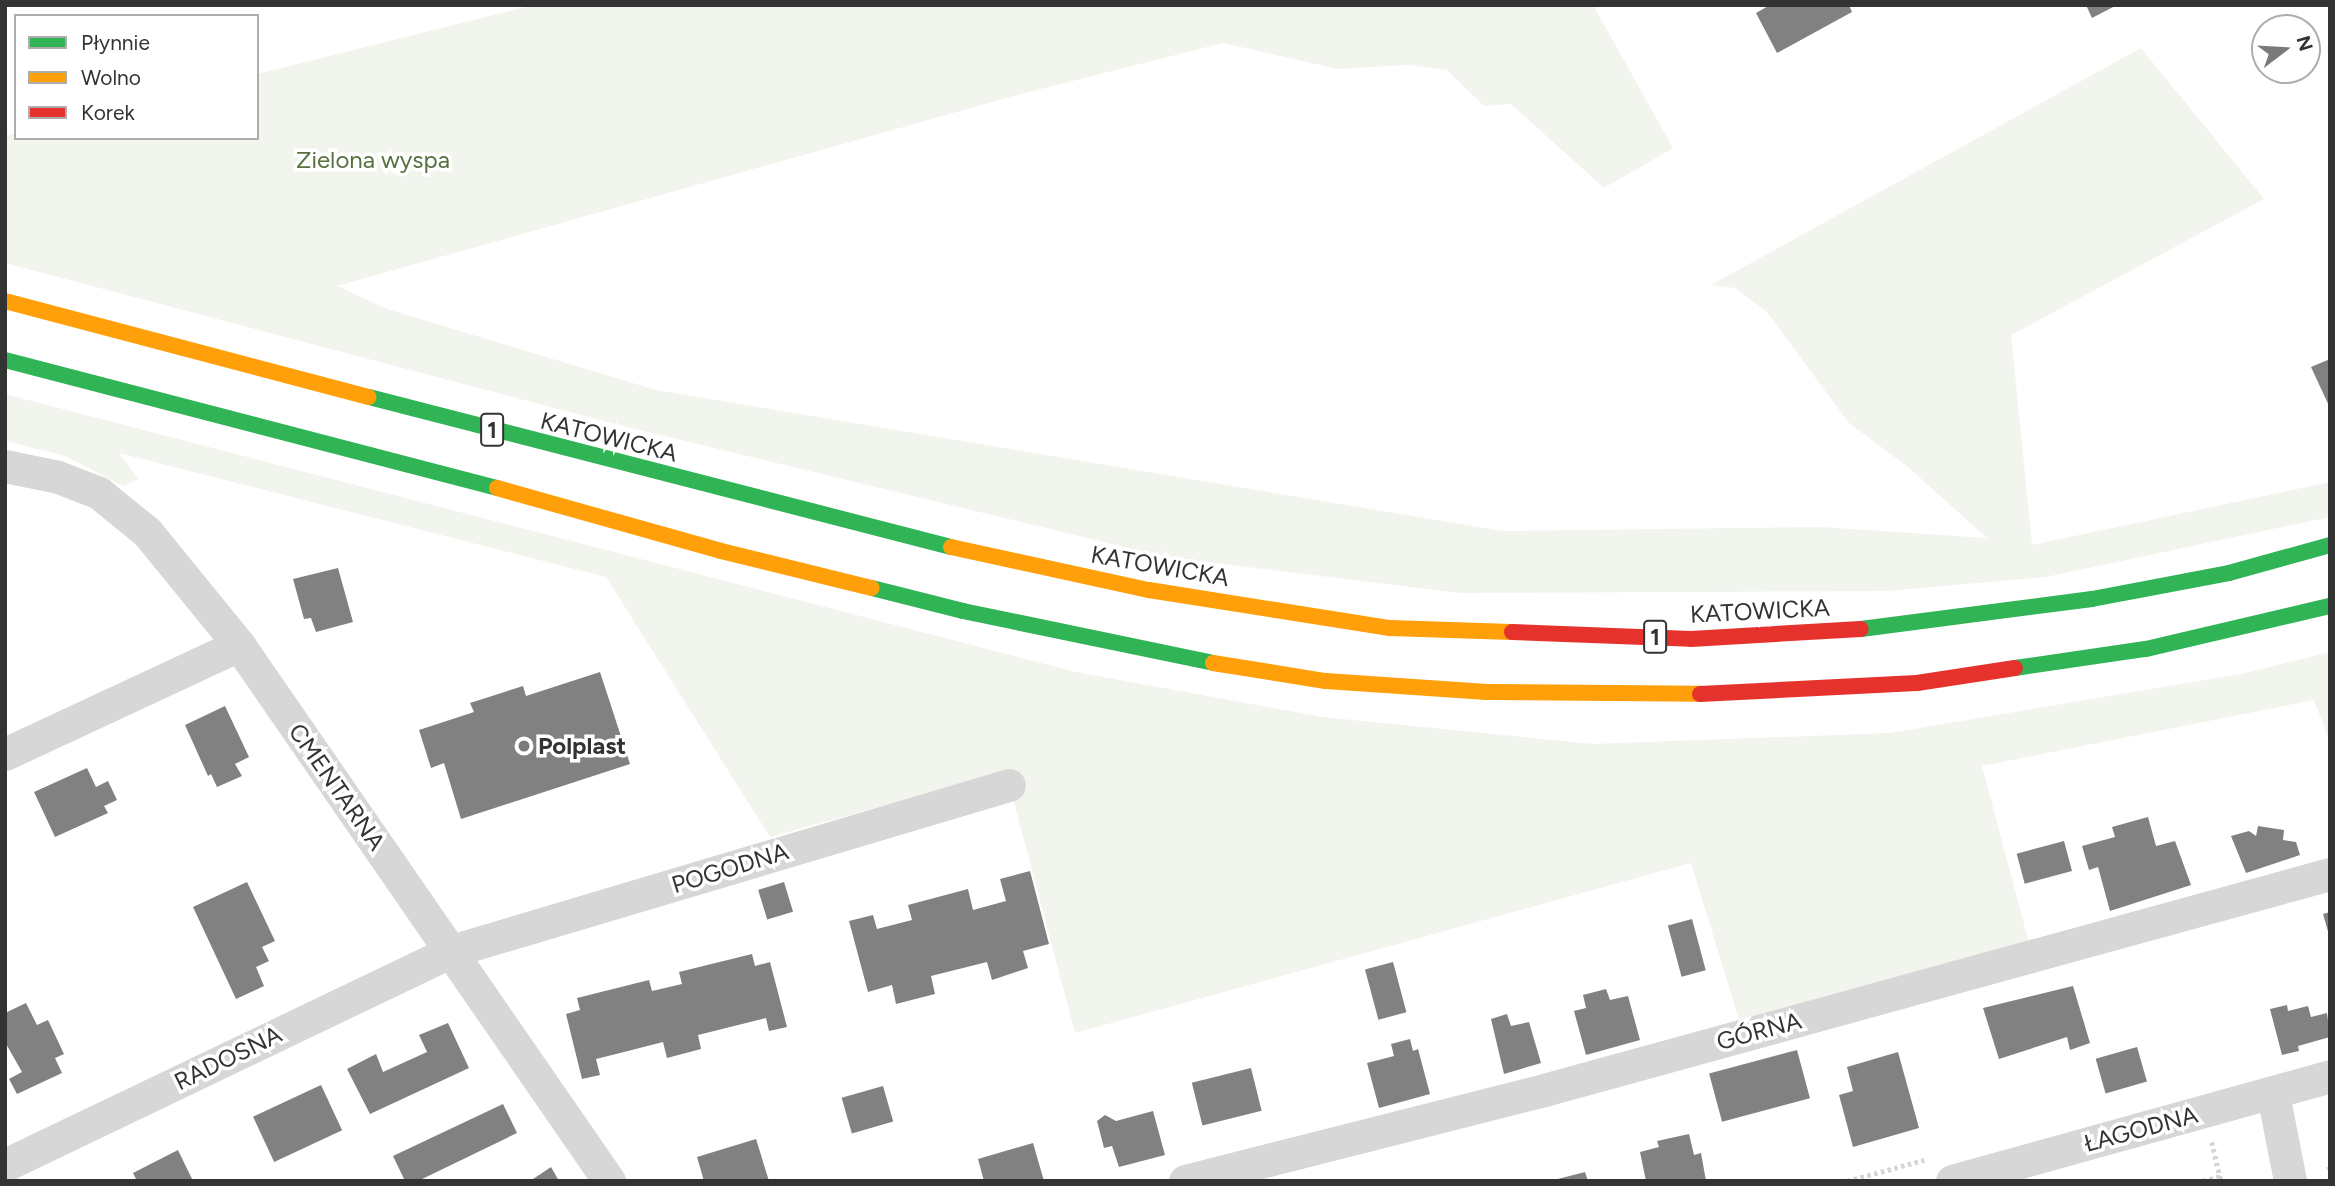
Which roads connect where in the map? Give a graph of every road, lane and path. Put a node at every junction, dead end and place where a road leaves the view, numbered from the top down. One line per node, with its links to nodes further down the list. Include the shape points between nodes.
1 (5, 301): 4 (main road, KATOWICKA / 1, via 572,452 979,554 1149,590 1390,628 1691,639 1887,627 2092,599 2229,573)
2 (5, 360): 5 (main road, 1, via 963,611 1167,655 1325,681 1487,692 1663,696 1917,683 2146,649)
3 (5, 466): 6 (street, CMENTARNA, via 58,477 99,493 147,532)
4 (2330, 545)
5 (2330, 606)
6 (239, 645): 7 (street); 10 (street, CMENTARNA)
7 (5, 754)
8 (1009, 785): 10 (street, POGODNA)
9 (2330, 874): 17 (street, GÓRNA, via 1544,1090)
10 (451, 951): 14 (street, RADOSNA); 16 (street, CMENTARNA)
11 (2330, 1076): 12 (street, ŁAGODNA)
12 (2273, 1094): 18 (street, ŁAGODNA); 20 (street)
13 (2210, 1130): 15 (path)
14 (5, 1165)
15 (2220, 1178): 19 (path)
16 (609, 1181)
17 (1185, 1181)
18 (1952, 1181)
19 (2203, 1181)
20 (2290, 1181)

